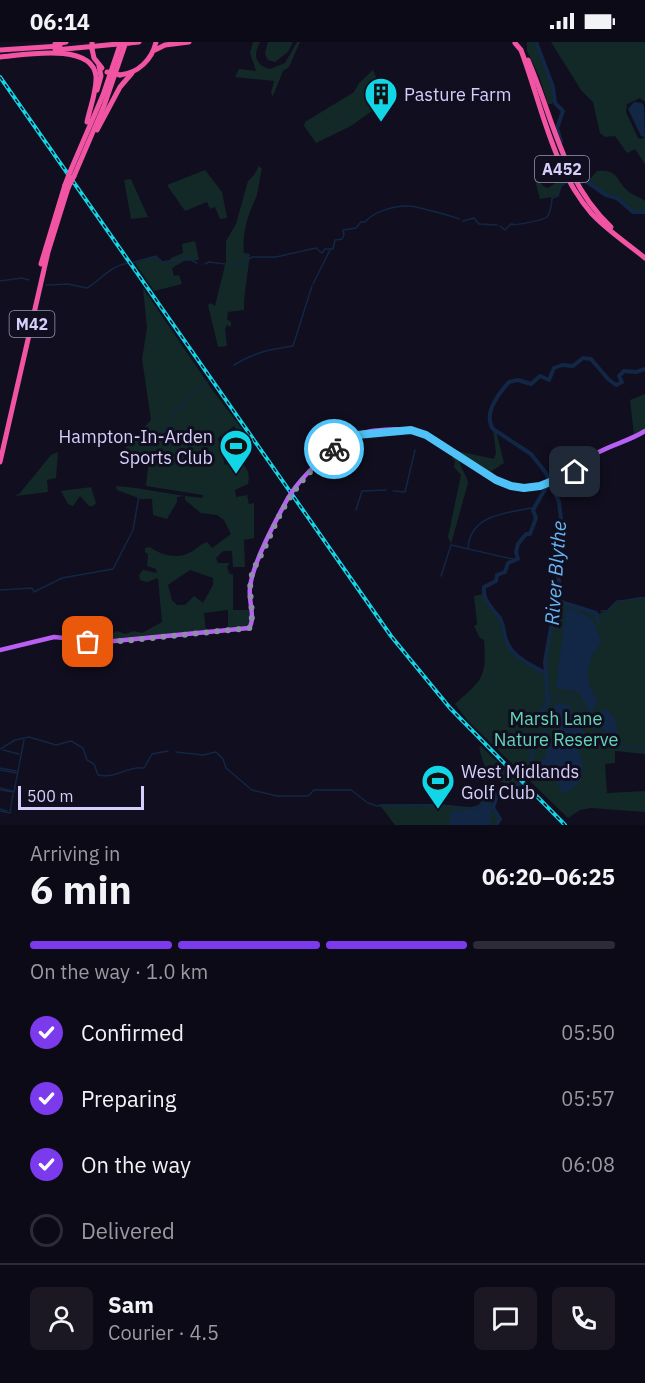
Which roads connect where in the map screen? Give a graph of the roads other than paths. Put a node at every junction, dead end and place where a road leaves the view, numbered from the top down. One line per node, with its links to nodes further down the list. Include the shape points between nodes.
1 (66, 42): 10 (highway)
2 (106, 42): 10 (highway)
3 (139, 42): 8 (highway)
4 (156, 42): 11 (highway)
5 (189, 42): 11 (highway, via 165,45)
6 (513, 42): 7 (highway); 18 (highway, A452, via 522,52 557,157 578,196 599,221)
7 (522, 42): 18 (highway, A452, via 568,167 602,218)
8 (124, 43): 10 (highway); 16 (highway, M42)
9 (92, 45): 13 (highway)
10 (29, 50): 12 (highway); 13 (highway, via 83,55)
11 (154, 51): 14 (highway)
12 (0, 54): 15 (highway, via 73,54 89,62 95,73 95,89)
13 (98, 64): 14 (highway, bridge, via 107,72); 15 (highway, via 100,82)
14 (132, 73): 16 (highway)
15 (87, 122): 16 (highway)
16 (73, 171): 17 (highway, M42, bridge)
17 (67, 186): 20 (highway, M42, via 44,252); 21 (highway, M42)
18 (645, 256)
19 (645, 431): 22 (main road, bridge, via 598,453 575,472 524,488 503,483 426,435 406,429 351,437 293,490 274,523 253,573 249,597 251,625 241,631 97,643 54,638)
20 (0, 447)
21 (0, 462)
22 (0, 650)

